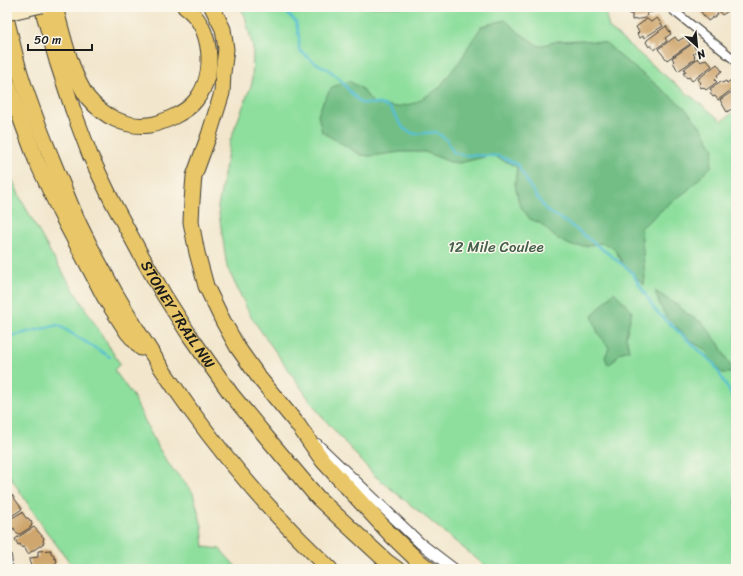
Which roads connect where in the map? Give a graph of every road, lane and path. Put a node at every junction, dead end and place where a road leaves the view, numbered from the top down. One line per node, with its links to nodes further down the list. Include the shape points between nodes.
1 (42, 7): 6 (main road, bridge); 15 (highway, STONEY TRAIL NW, via 68,96 90,155 112,201 164,295 231,394 318,498)
2 (55, 7): 3 (highway, via 68,54 88,98 107,115 120,122 150,125 184,112 197,99 205,84 210,53 206,36 197,19)
3 (184, 7)
4 (212, 7): 11 (highway, via 223,29 226,49 222,93 194,176 191,222 197,252 206,286 238,348)
5 (674, 7): 8 (street, via 674,11)
6 (7, 15)
7 (7, 22): 10 (highway, via 18,66 41,133 80,224 104,272)
8 (736, 61)
9 (7, 82): 10 (highway, via 36,160 105,298 127,332)
10 (161, 368): 14 (highway, via 223,454 308,549)
11 (298, 426): 16 (highway, via 323,461 391,535); 17 (street, via 420,544)
12 (7, 556): 13 (street)
13 (7, 569)
14 (330, 569)
15 (397, 569)
16 (429, 569)
17 (454, 569)

